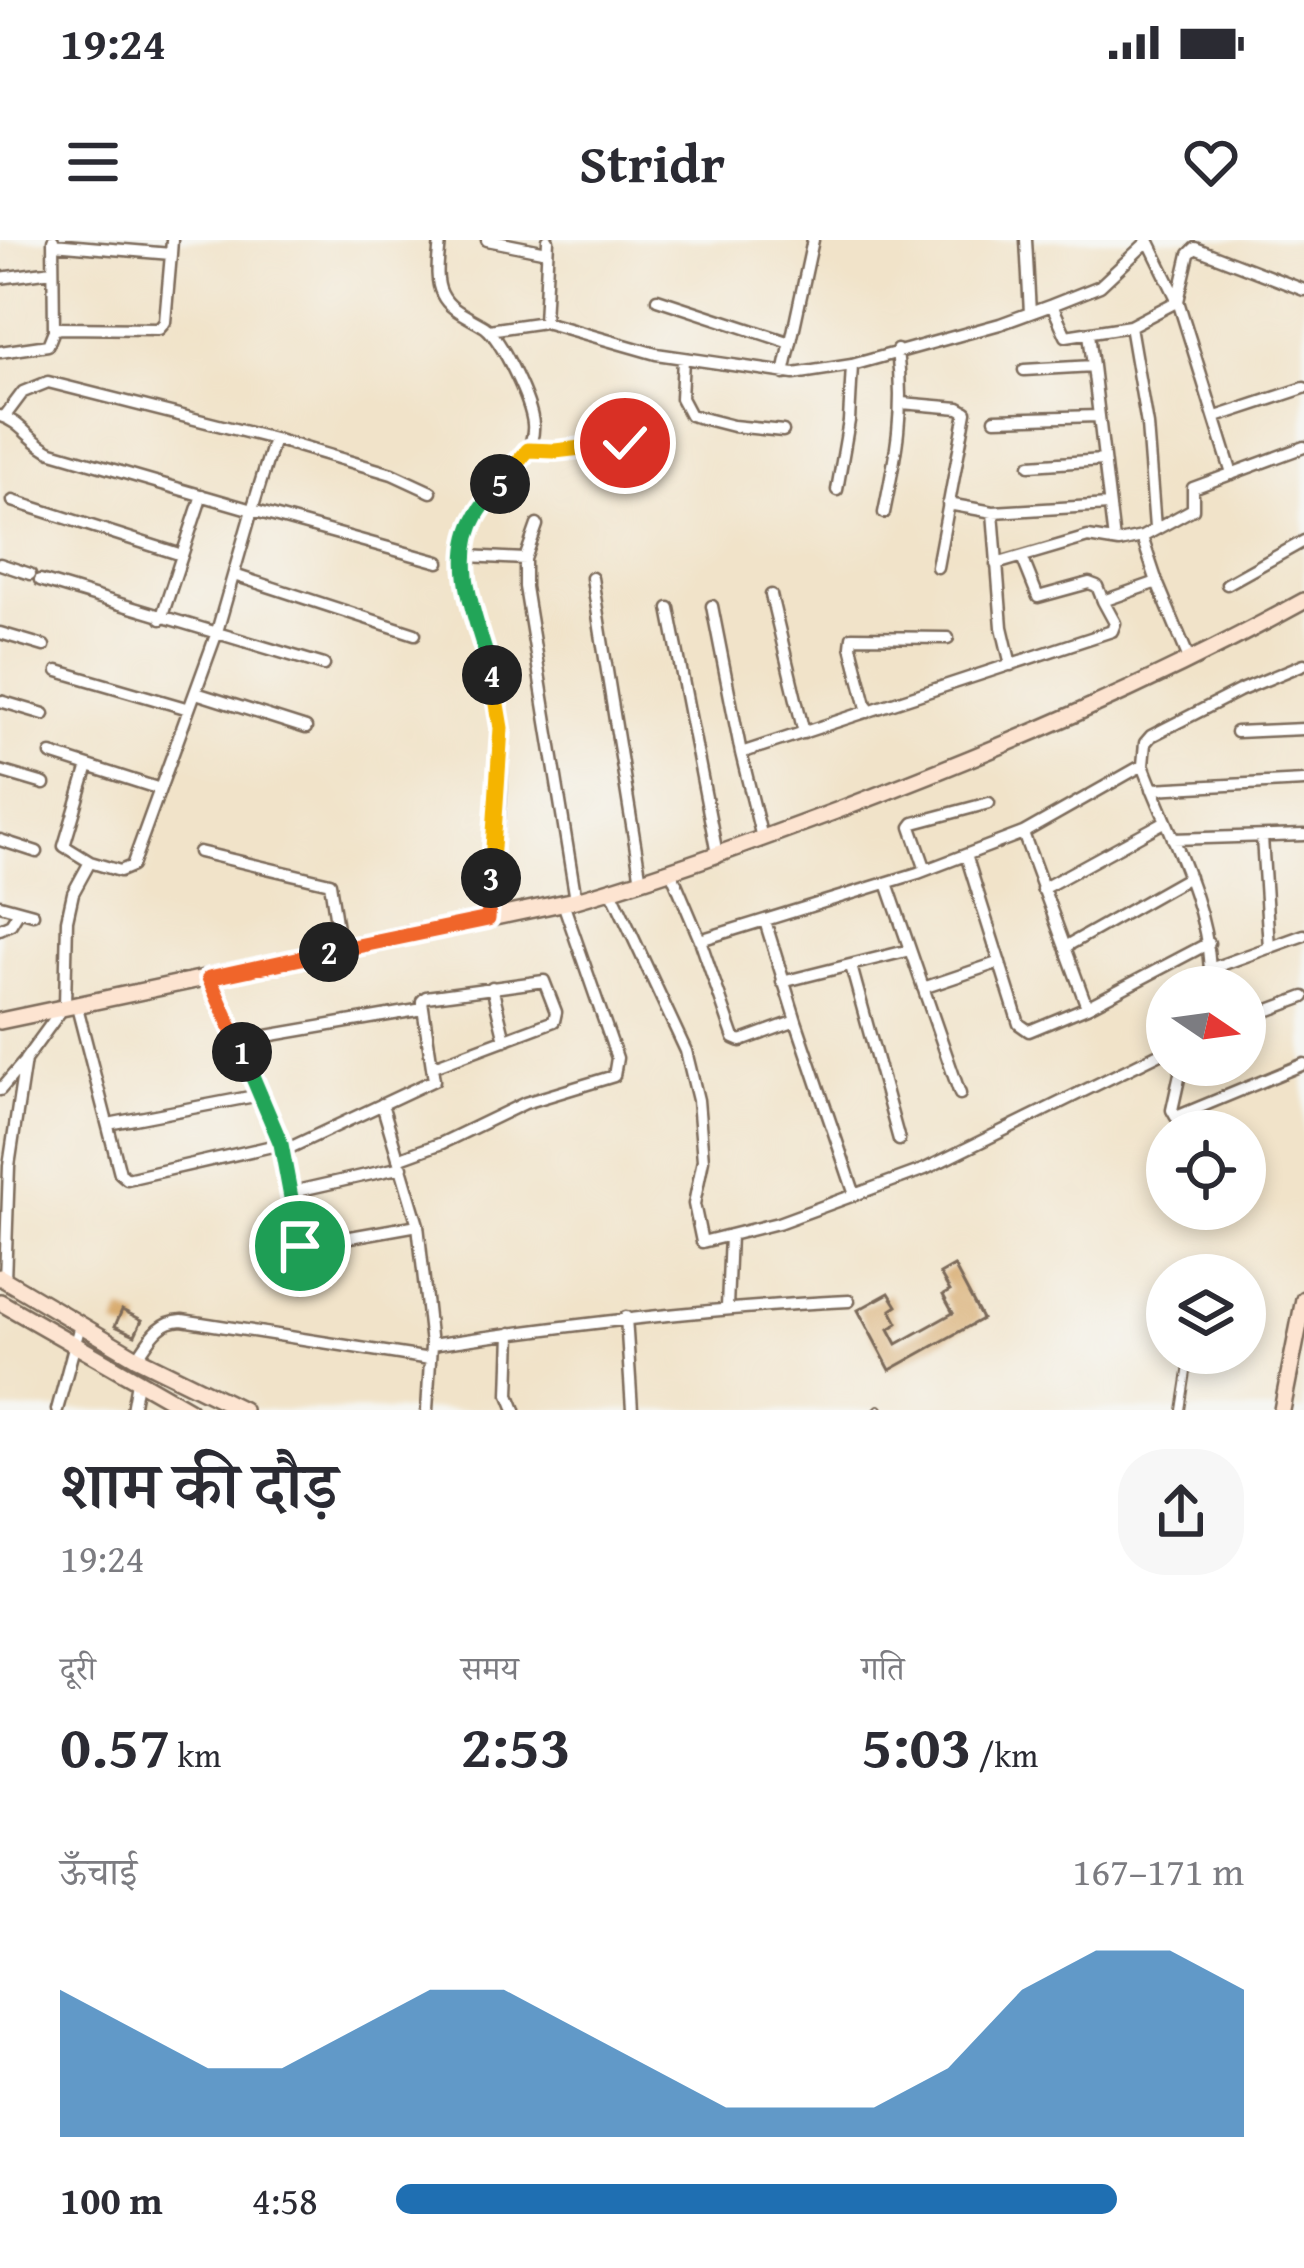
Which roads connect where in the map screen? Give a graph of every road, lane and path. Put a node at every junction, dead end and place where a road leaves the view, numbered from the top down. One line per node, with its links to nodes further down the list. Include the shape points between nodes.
1 (440, 240): 19 (street, via 442,296)
2 (487, 240): 7 (street)
3 (813, 240): 21 (street)
4 (1026, 240): 15 (street)
5 (1148, 240): 13 (street); 14 (street, via 1100,286)
6 (53, 242): 8 (street); 9 (street)
7 (548, 246): 16 (street)
8 (171, 247): 18 (street, via 163,326)
9 (52, 271): 10 (street); 18 (street)
10 (0, 278)
11 (1304, 290): 13 (street, via 1195,248)
12 (658, 299): 21 (street)
13 (1178, 301): 17 (street); 33 (street)
14 (1052, 305): 15 (street); 20 (street, via 1063,334)
15 (1030, 313): 22 (street)
16 (544, 322): 19 (street); 24 (street)
17 (1130, 326): 20 (street); 53 (street)
18 (54, 330): 23 (street, via 48,345)
19 (489, 330): 39 (street, via 527,398 534,428)
20 (1089, 333): 26 (street)
21 (791, 343): 28 (street)
22 (897, 350): 25 (street); 30 (street)
23 (0, 352)
24 (683, 359): 28 (street); 35 (street, via 681,398 689,415)
25 (852, 365): 28 (street); 43 (street)
26 (1093, 366): 27 (street); 32 (street)
27 (1024, 370)
28 (789, 374)
29 (1304, 388): 33 (street)
30 (902, 403): 47 (street, via 966,412); 51 (street)
31 (2, 416): 36 (street, via 23,392 48,382); 45 (street, via 52,452)
32 (1098, 416): 34 (street); 40 (street)
33 (1216, 418): 42 (street)
34 (995, 419)
35 (783, 431)
36 (274, 439): 44 (street); 49 (street)
37 (625, 443): 39 (street)
38 (1304, 447): 42 (street)
39 (528, 450): 58 (street, via 474,519)
40 (1103, 460): 41 (street); 48 (street)
41 (1030, 465)
42 (1232, 474): 53 (street, via 1192,488 1193,509)
43 (837, 490)
44 (430, 492)
45 (202, 495): 49 (street); 57 (street)
46 (13, 501): 57 (street)
47 (947, 504): 50 (street); 64 (street)
48 (1108, 505): 50 (street); 55 (street)
49 (252, 510): 61 (street); 65 (street)
50 (993, 512): 63 (street)
51 (884, 513)
52 (537, 524): 60 (street)
53 (1154, 528): 54 (street)
54 (1142, 537): 55 (street); 67 (street)
55 (1114, 541): 59 (street, via 1088,537)
56 (1304, 541): 68 (street)
57 (182, 554): 74 (street)
58 (468, 556): 60 (street); 127 (street, via 467,597 501,728)
59 (1022, 556): 63 (street); 70 (street, via 1038,597 1089,583)
60 (525, 559): 123 (street)
61 (439, 562)
62 (0, 564): 74 (street)
63 (996, 564): 83 (street)
64 (937, 567)
65 (233, 575): 76 (street); 77 (street)
66 (592, 578): 119 (street)
67 (1157, 582): 70 (street); 80 (street)
68 (1227, 584)
69 (771, 595): 93 (street)
70 (1103, 601): 83 (street, via 1112,631)
71 (1304, 601): 80 (street)
72 (712, 606): 94 (street)
73 (669, 608): 113 (street)
74 (161, 619): 77 (street)
75 (0, 633): 79 (street)
76 (415, 634)
77 (217, 635): 82 (street); 85 (street)
78 (948, 638): 88 (street, via 852,637)
79 (44, 646)
80 (1190, 661): 108 (street, via 1001,748)
81 (1304, 664): 96 (street, via 1151,736)
82 (324, 665)
83 (1011, 665): 88 (street)
84 (58, 671): 87 (street)
85 (196, 693): 87 (street); 90 (street)
86 (0, 701): 89 (street)
87 (189, 709): 101 (street)
88 (868, 712): 93 (street)
89 (44, 713)
90 (307, 728)
91 (1304, 729): 92 (street)
92 (1236, 732)
93 (804, 733): 94 (street)
94 (741, 753): 108 (street)
95 (51, 754): 97 (street)
96 (1143, 765): 102 (street); 105 (street)
97 (88, 766): 101 (street); 115 (street, via 64,846)
98 (0, 771): 100 (street)
99 (1304, 781): 102 (street)
100 (44, 784)
101 (160, 789): 115 (street, via 127,871)
102 (1152, 789): 104 (street)
103 (989, 803): 117 (street, via 914,823)
104 (1166, 821): 109 (street); 121 (street)
105 (1023, 833): 114 (street); 121 (street)
106 (1304, 835): 107 (street)
107 (1262, 837): 109 (street); 134 (street)
108 (762, 838): 113 (street)
109 (1173, 838): 118 (street)
110 (0, 840): 111 (street)
111 (37, 852)
112 (199, 852): 135 (street, via 330,883)
113 (717, 854): 116 (street)
114 (966, 855): 117 (street); 137 (street)
115 (90, 862): 146 (street, via 67,920)
116 (670, 869): 119 (street); 131 (street)
117 (926, 870): 120 (street)
118 (1189, 878): 132 (street); 133 (street)
119 (641, 881): 122 (street)
120 (887, 883): 128 (street); 136 (street)
121 (1042, 889): 133 (street)
122 (611, 890): 123 (street); 172 (street, via 690,1067 703,1160 694,1204 702,1242)
123 (569, 902): 127 (street); 168 (street, via 617,1058 614,1076 525,1103)
124 (0, 905): 125 (street)
125 (19, 911): 126 (street); 129 (street)
126 (33, 914)
127 (488, 919): 135 (street)
128 (765, 921): 131 (street); 142 (street)
129 (0, 929)
130 (1304, 934): 134 (street)
131 (700, 940): 151 (street, via 734,1038)
132 (1208, 943): 139 (street); 147 (street)
133 (1065, 947): 147 (street)
134 (1269, 948): 140 (street)
135 (340, 949): 141 (street)
136 (910, 950): 138 (street); 144 (street)
137 (1000, 962): 144 (street); 147 (street, via 1019,1024 1029,1031)
138 (851, 965): 142 (street); 166 (street)
139 (1210, 966)
140 (1218, 966)
141 (209, 978): 146 (street); 153 (street)
142 (782, 982): 151 (street)
143 (492, 987): 148 (street, via 426,997); 152 (street); 152 (street, via 542,980 556,1012 551,1022)
144 (923, 988): 162 (street)
145 (1304, 997): 149 (street)
146 (70, 1004): 150 (street); 154 (street); 165 (street)
147 (1087, 1007)
148 (423, 1010): 153 (street); 157 (street)
149 (1266, 1011)
150 (0, 1021)
151 (796, 1021): 170 (street)
152 (505, 1040): 157 (street)
153 (237, 1041): 163 (street)
154 (26, 1060): 161 (street); 174 (street)
155 (1146, 1060): 170 (street)
156 (1304, 1064): 158 (street)
157 (434, 1066): 164 (street, via 433,1082)
158 (1266, 1080)
159 (1177, 1086): 160 (street, via 1176,1117)
160 (1251, 1086)
161 (0, 1090)
162 (960, 1094)
163 (260, 1095): 165 (street); 167 (street)
164 (382, 1104): 167 (street); 168 (street)
165 (108, 1124): 167 (street, via 120,1173 134,1180)
166 (899, 1141)
167 (282, 1148): 169 (street)
168 (400, 1163): 169 (street); 171 (street)
169 (292, 1192): 173 (street)
170 (855, 1195): 172 (street)
171 (418, 1225): 173 (street); 185 (street)
172 (730, 1235): 179 (street)
173 (300, 1246): 175 (street)
174 (3, 1279): 181 (street)
175 (302, 1286)
176 (1304, 1299): 183 (street)
177 (849, 1301): 179 (street)
178 (0, 1302): 184 (street)
179 (727, 1307): 180 (street)
180 (626, 1317): 182 (street); 196 (street)
181 (80, 1325): 184 (street); 186 (street)
182 (511, 1333): 185 (street); 195 (street)
183 (1300, 1334): 198 (street)
184 (73, 1346): 189 (street); 190 (street)
185 (431, 1346): 187 (street)
186 (137, 1358): 187 (street, via 168,1320 182,1320); 193 (street)
187 (430, 1360): 194 (street)
188 (1187, 1374): 197 (lane)
189 (137, 1382): 191 (street); 192 (street)
190 (57, 1410)
191 (132, 1410)
192 (189, 1410)
193 (243, 1410)
194 (427, 1410)
195 (515, 1410)
196 (632, 1410)
197 (1181, 1410)
198 (1282, 1410)

